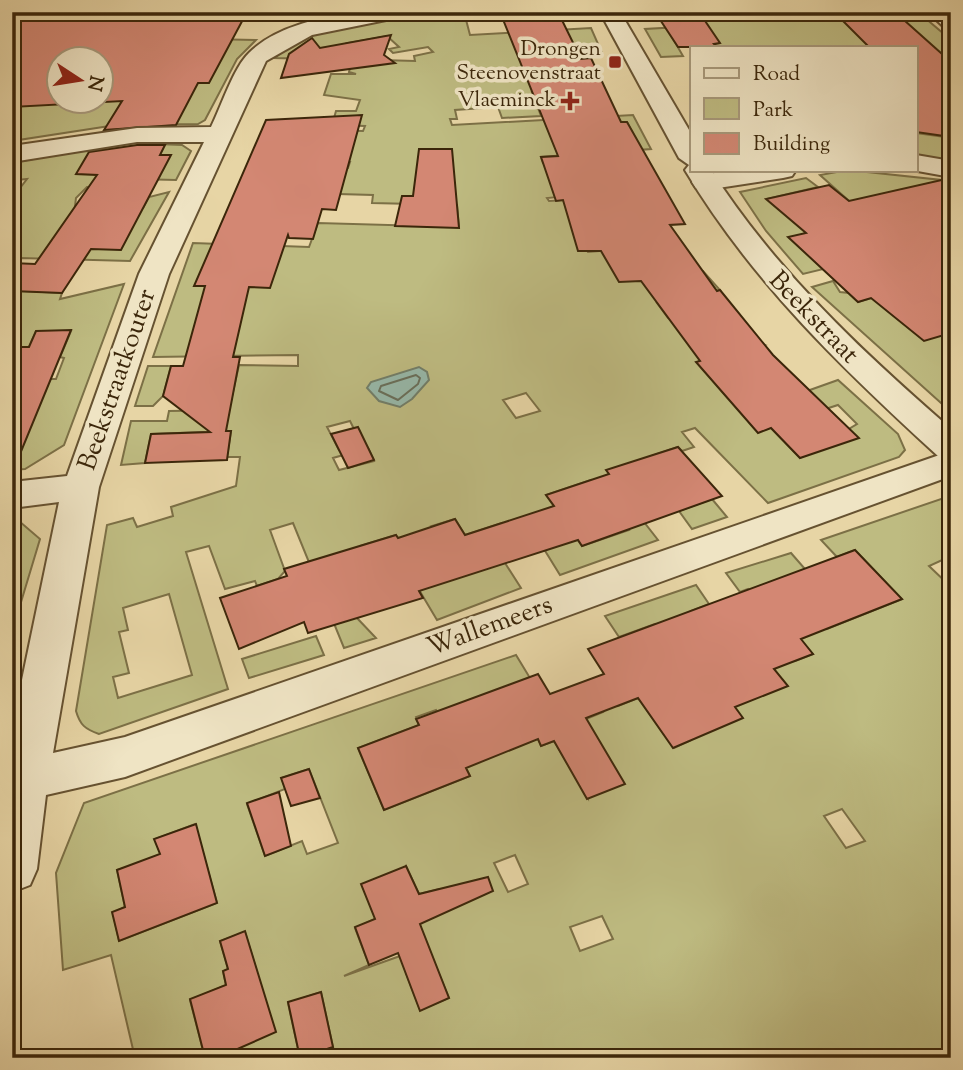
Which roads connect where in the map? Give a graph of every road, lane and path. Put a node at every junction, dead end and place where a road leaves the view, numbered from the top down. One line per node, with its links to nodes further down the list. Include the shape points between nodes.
1 (396, 12): 5 (street, Beekstraatkouter, via 310,27 274,41 256,58)
2 (610, 12): 7 (street, Beekstraat)
3 (938, 12): 4 (street)
4 (951, 23)
5 (219, 134): 6 (street, via 136,135); 13 (street, Beekstraatkouter, via 154,274)
6 (12, 154)
7 (690, 156)
8 (918, 163): 9 (street)
9 (951, 169)
10 (699, 172): 11 (street, Beekstraat, via 740,238 781,289)
11 (951, 447)
12 (951, 463): 15 (street, Wallemeers, via 125,757)
13 (81, 487): 14 (street); 15 (street, Beekstraatkouter)
14 (12, 495)
15 (25, 779): 16 (street, Beekstraatkouter)
16 (12, 869)

